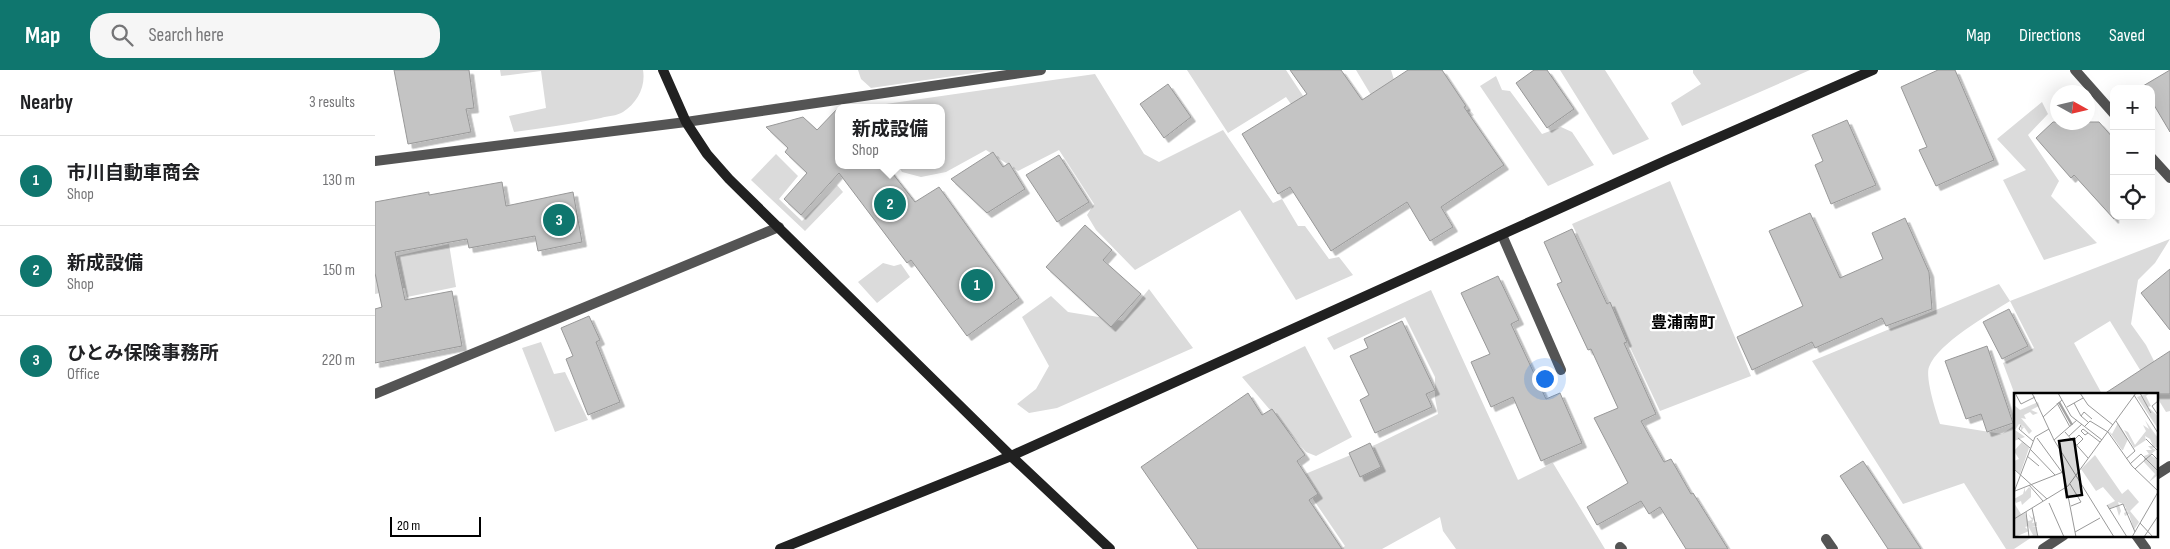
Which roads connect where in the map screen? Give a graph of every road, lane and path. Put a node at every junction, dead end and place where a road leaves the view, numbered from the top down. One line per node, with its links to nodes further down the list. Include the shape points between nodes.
1 (663, 70): 6 (street)
2 (1041, 70): 6 (street)
3 (1873, 70): 11 (street)
4 (2075, 70): 5 (street)
5 (2110, 109)
6 (686, 122): 7 (street); 10 (street, via 718,167)
7 (375, 161)
8 (2155, 161): 9 (street)
9 (2170, 178)
10 (779, 227): 13 (street); 14 (street)
11 (1502, 235): 12 (street); 14 (street)
12 (1561, 370)
13 (375, 394)
14 (1011, 456): 20 (street); 21 (street)
15 (2170, 466): 16 (street)
16 (2157, 474)
17 (2062, 536): 23 (street)
18 (2138, 536): 24 (street)
19 (1826, 538): 22 (street)
20 (780, 549)
21 (1110, 549)
22 (1833, 549)
23 (2043, 549)
24 (2146, 549)

